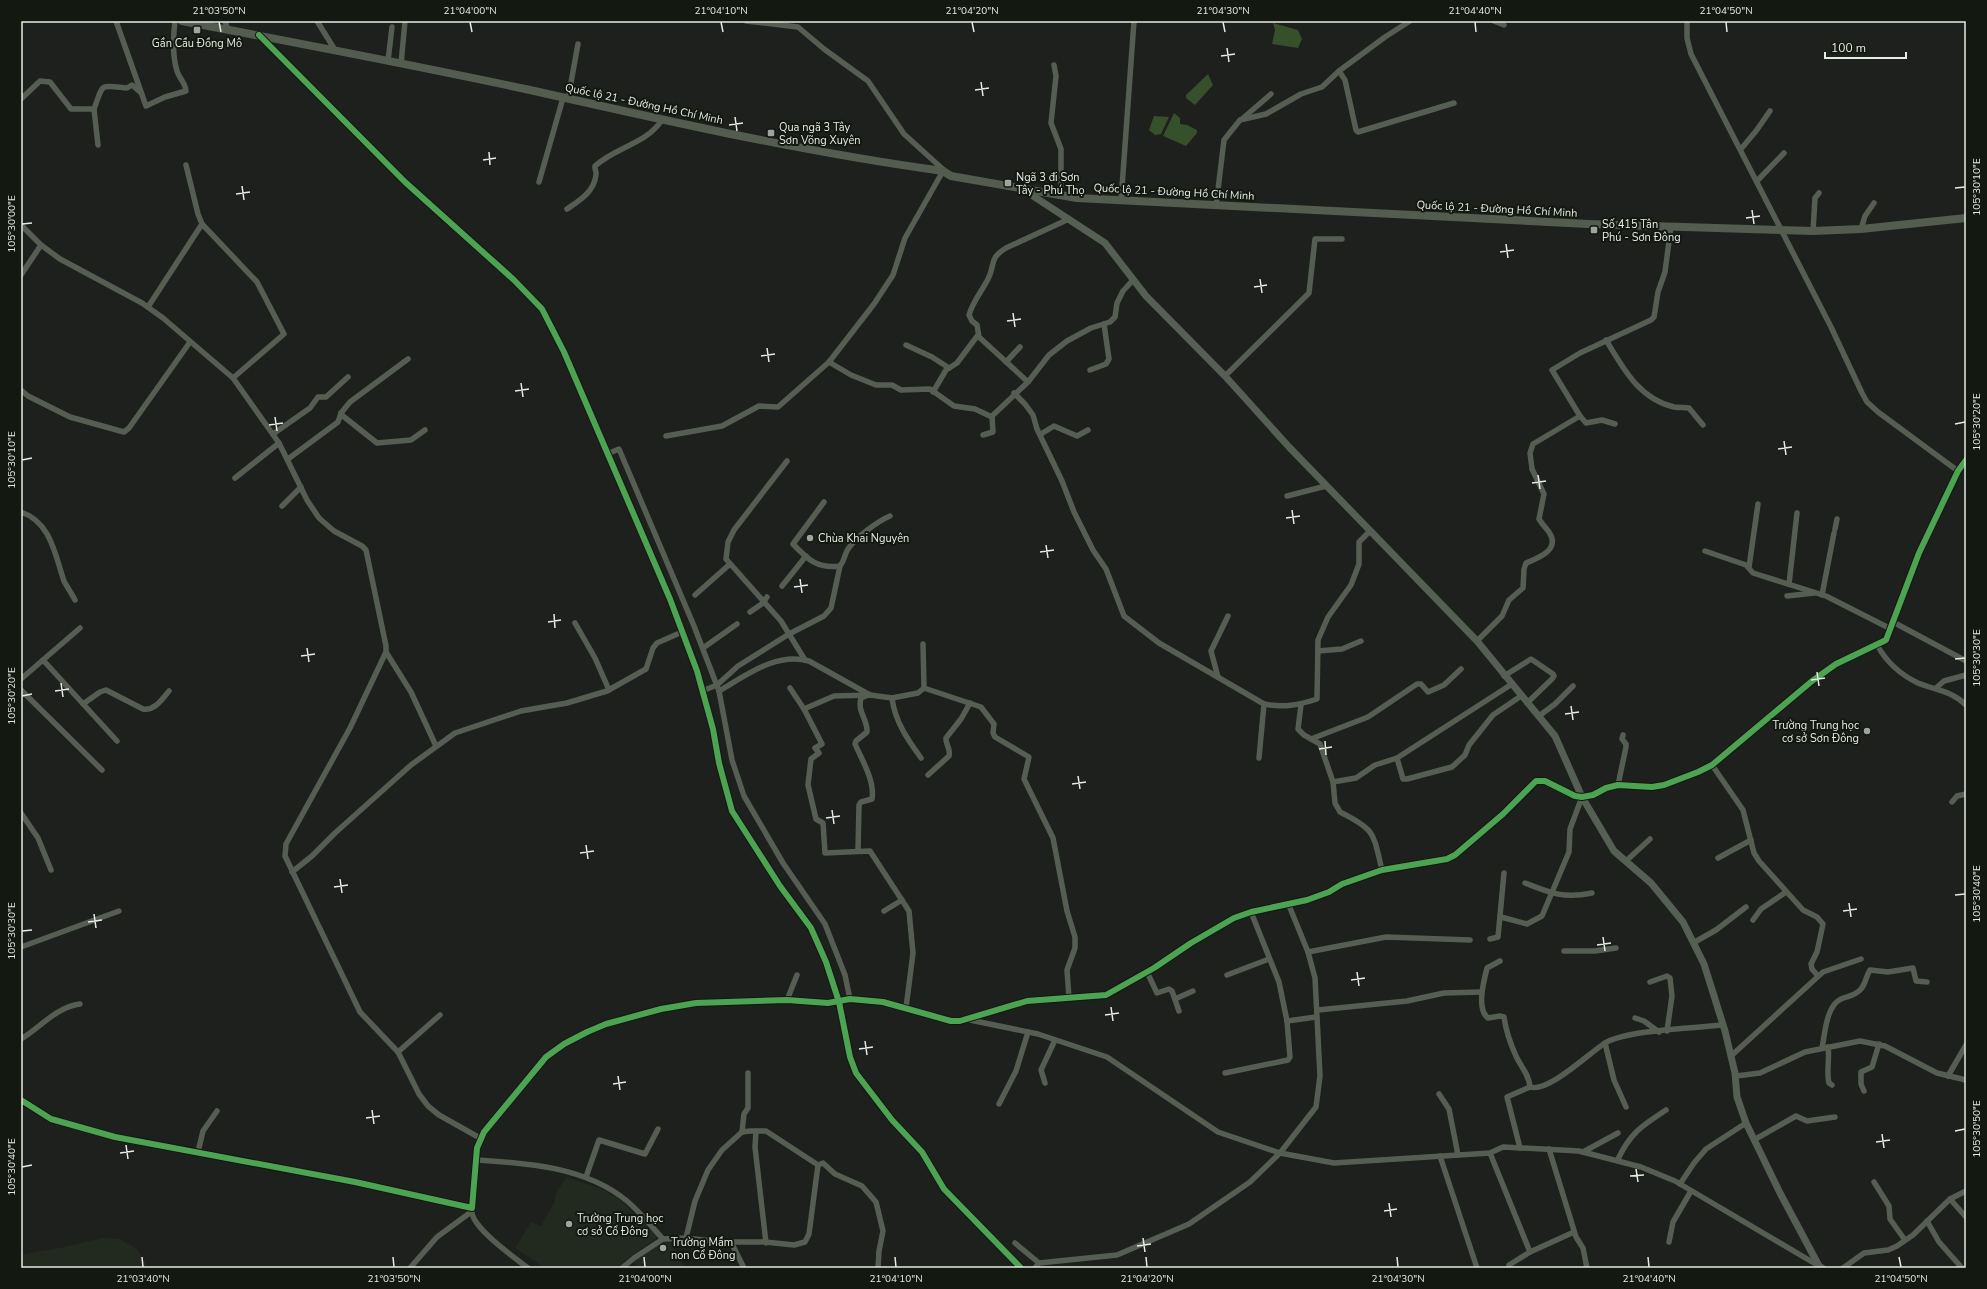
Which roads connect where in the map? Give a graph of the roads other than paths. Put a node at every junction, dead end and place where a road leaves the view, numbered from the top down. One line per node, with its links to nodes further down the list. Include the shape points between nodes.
1 (116, 21): 23 (street)
2 (175, 21): 23 (street, via 175,63 186,91 146,106)
3 (182, 21): 15 (highway, Quốc lộ 21 - Đường Hồ Chí Minh)
4 (225, 21): 15 (street)
5 (317, 21): 18 (street)
6 (405, 21): 20 (street)
7 (746, 21): 12 (street)
8 (1134, 21): 43 (street)
9 (1410, 21): 22 (street)
10 (1494, 21): 13 (street)
11 (1687, 21): 33 (street, via 1687,38 1691,54)
12 (775, 23): 37 (street, via 798,27 868,81 904,134)
13 (1504, 25)
14 (392, 28): 19 (street)
15 (228, 30): 16 (highway, Quốc lộ 21 - Đường Hồ Chí Minh)
16 (259, 35): 18 (highway, Quốc lộ 21 - Đường Hồ Chí Minh); 90 (street, via 405,182 514,280 542,309 564,352)
17 (578, 44): 26 (street)
18 (335, 50): 19 (highway, Quốc lộ 21 - Đường Hồ Chí Minh)
19 (388, 61): 20 (highway, Quốc lộ 21 - Đường Hồ Chí Minh)
20 (401, 64): 26 (highway, Quốc lộ 21 - Đường Hồ Chí Minh)
21 (1054, 65): 42 (street, via 1056,76 1051,123 1061,149)
22 (1339, 71): 27 (street, via 1345,80 1358,132); 31 (street, via 1320,89 1301,94 1266,114)
23 (140, 92): 28 (street, via 132,85 127,88 109,85 102,87)
24 (1271, 94): 31 (street)
25 (21, 99): 28 (street, via 40,81 45,80 50,82 71,109)
26 (566, 99): 30 (highway, Quốc lộ 21 - Đường Hồ Chí Minh); 39 (street)
27 (1454, 103)
28 (94, 109): 32 (street)
29 (1770, 111): 33 (street)
30 (662, 120): 36 (highway, Quốc lộ 21 - Đường Hồ Chí Minh, via 877,162); 46 (street, via 650,135 604,157 595,166 597,173 590,190)
31 (1240, 120): 45 (street, via 1224,140)
32 (98, 145)
33 (1740, 149): 38 (street)
34 (1784, 153): 38 (street)
35 (186, 165): 49 (street)
36 (943, 171): 37 (highway, Quốc lộ 21 - Đường Hồ Chí Minh); 67 (street, via 905,238 893,275)
37 (951, 176): 40 (highway, Quốc lộ 21 - Đường Hồ Chí Minh)
38 (1757, 181): 52 (street)
39 (539, 182)
40 (1024, 190): 42 (highway, Quốc lộ 21 - Đường Hồ Chí Minh); 48 (main road)
41 (1819, 193): 54 (street, via 1815,198)
42 (1061, 196): 43 (highway, Quốc lộ 21 - Đường Hồ Chí Minh)
43 (1121, 200): 45 (highway, Quốc lộ 21 - Đường Hồ Chí Minh)
44 (1874, 203): 53 (street, via 1864,218)
45 (1216, 206): 51 (highway, Quốc lộ 21 - Đường Hồ Chí Minh)
46 (567, 209)
47 (1966, 218): 53 (highway, Quốc lộ 21 - Đường Hồ Chí Minh)
48 (1069, 219): 58 (main road, via 1105,242); 61 (street, via 998,254 992,264 988,280 972,305 969,315 978,325)
49 (202, 224): 59 (street); 73 (street, via 257,282 284,334)
50 (21, 225): 56 (street)
51 (1671, 226): 52 (highway, Quốc lộ 21 - Đường Hồ Chí Minh); 62 (street, via 1667,260 1654,317)
52 (1780, 229): 54 (highway, Quốc lộ 21 - Đường Hồ Chí Minh); 94 (street, via 1867,402)
53 (1861, 229): 54 (highway, Quốc lộ 21 - Đường Hồ Chí Minh)
54 (1813, 231)
55 (1342, 239): 71 (street, via 1315,239 1309,293)
56 (41, 245): 57 (street); 59 (street, via 60,259)
57 (21, 275)
58 (1133, 280): 60 (street, via 1123,291 1115,317); 71 (main road)
59 (148, 307): 63 (street)
60 (1104, 324): 70 (street, via 1109,359 1106,364); 74 (street, via 1067,341 1049,355)
61 (978, 335): 68 (street); 69 (street, via 957,363)
62 (1606, 340): 79 (street, via 1552,370); 82 (street, via 1636,386 1668,405 1689,408)
63 (190, 342): 73 (street); 75 (street, via 124,432 70,417)
64 (906, 345): 69 (street, via 932,356)
65 (1020, 347): 68 (street)
66 (408, 359): 78 (street, via 350,402)
67 (829, 362): 76 (street, via 851,375 876,385 892,385 901,390 922,388); 88 (street, via 778,407 759,406 722,426)
68 (1006, 362): 74 (street)
69 (949, 368): 76 (street)
70 (1090, 370)
71 (1225, 376): 96 (main road)
72 (348, 377): 85 (street, via 326,397 318,397 310,408)
73 (232, 378): 85 (street)
74 (1028, 382): 77 (street)
75 (21, 390)
76 (933, 392): 80 (street, via 954,406 975,409)
77 (1014, 394): 80 (street); 86 (street, via 1033,415)
78 (341, 412): 83 (street, via 377,443 411,440); 91 (street, via 338,422)
79 (1580, 416): 81 (street, via 1585,423 1602,420); 131 (street, via 1532,444 1530,453 1533,476 1544,494 1539,519 1549,532 1551,544 1544,556 1526,563 1523,588 1509,600 1502,616)
80 (992, 417): 87 (street, via 994,430)
81 (1615, 424)
82 (1703, 425)
83 (425, 430)
84 (1088, 430): 86 (street, via 1077,436 1054,426)
85 (273, 434): 89 (street)
86 (1041, 434): 143 (street, via 1074,512 1106,570 1124,616 1159,643)
87 (983, 435)
88 (666, 436)
89 (279, 443): 91 (street); 95 (street)
90 (607, 454): 128 (street); 134 (street, via 619,448)
91 (288, 458): 97 (street)
92 (1966, 460): 94 (street)
93 (787, 462): 109 (street, via 734,530 726,553 726,559)
94 (1958, 471): 124 (street, via 1919,553)
95 (235, 478)
96 (1326, 486): 98 (street); 106 (main road)
97 (301, 487): 101 (street); 136 (street, via 326,526 366,550)
98 (1287, 496)
99 (824, 502): 108 (street, via 793,544)
100 (1758, 504): 111 (street)
101 (282, 506)
102 (21, 512): 119 (street, via 41,524 50,538 65,582)
103 (1797, 513): 112 (street)
104 (890, 516): 110 (street, via 878,521 853,542 847,549 845,561)
105 (1838, 518): 115 (street)
106 (1370, 531): 131 (main road); 135 (street, via 1359,542 1359,564 1351,585 1328,617 1318,640)
107 (1705, 551): 111 (street)
108 (806, 556): 110 (street, via 818,566); 113 (street)
109 (730, 564): 116 (street); 120 (street)
110 (840, 566): 129 (street, via 831,608 824,616)
111 (1749, 567): 112 (street, via 1753,573)
112 (1789, 584): 114 (street)
113 (782, 586)
114 (1814, 593): 115 (street); 117 (street)
115 (1822, 595): 127 (street)
116 (695, 596)
117 (1787, 596)
118 (767, 597): 120 (street)
119 (75, 600)
120 (763, 603): 121 (street); 129 (street, via 781,621)
121 (750, 612)
122 (1228, 616): 143 (street, via 1211,651)
123 (575, 622): 152 (street)
124 (1893, 622): 127 (street); 139 (street)
125 (737, 624): 134 (street)
126 (80, 628): 137 (street)
127 (1891, 629): 133 (street, via 1886,640)
128 (682, 632): 152 (street, via 657,643 646,669); 154 (street)
129 (789, 634): 138 (street); 147 (street, via 738,666)
130 (1361, 641): 135 (street, via 1342,648)
131 (1477, 641): 142 (main road)
132 (923, 644): 149 (street)
133 (1877, 644): 150 (street, via 1896,669 1916,682); 173 (street, via 1836,664 1812,681)
134 (703, 648): 147 (street)
135 (1318, 651): 162 (street, via 1317,699)
136 (386, 652): 169 (street, via 411,692); 189 (street, via 350,728 286,844 285,856)
137 (43, 660): 144 (street); 159 (street)
138 (805, 660): 147 (street, via 778,660 768,663); 155 (street)
139 (1966, 661)
140 (1461, 669): 167 (street, via 1444,685 1428,692 1421,684 1417,684 1368,716)
141 (1966, 675): 150 (street, via 1944,681)
142 (1504, 676): 145 (main road); 158 (street, via 1531,659 1553,674 1552,680)
143 (1218, 678): 161 (street)
144 (21, 679)
145 (1512, 684): 156 (main road); 172 (street)
146 (1573, 686): 165 (street)
147 (718, 688): 154 (street); 224 (street, via 732,760 744,796 783,862 825,924 845,975)
148 (790, 688): 164 (street)
149 (924, 688): 157 (street, via 918,694); 160 (street)
150 (1936, 688): 163 (street, via 1952,694)
151 (21, 690): 174 (street)
152 (609, 690): 169 (street, via 475,725 455,733)
153 (169, 691): 159 (street, via 150,710 106,690)
154 (702, 691): 224 (street, via 732,811 780,886 811,928)
155 (870, 695): 157 (street); 164 (street, via 834,696); 184 (street, via 862,698 860,703 867,732 855,744 869,776 872,795 872,799 859,805)
156 (1521, 696): 158 (main road); 172 (street, via 1493,715 1465,754 1452,767 1407,779 1403,778)
157 (892, 698): 170 (street, via 900,725)
158 (1527, 703): 165 (main road)
159 (83, 704): 168 (street)
160 (970, 704): 175 (street, via 946,738 949,756); 221 (street, via 980,707 990,718 994,724 995,737 1028,757 1024,779 1053,838 1067,911 1075,937 1075,948 1067,970)
161 (1264, 704): 162 (street, via 1279,707); 171 (street)
162 (1301, 704): 167 (street, via 1298,729)
163 (1966, 705)
164 (804, 709): 184 (street, via 822,744 815,748 818,753 811,759 808,785 816,819 823,823 825,853)
165 (1539, 716): 179 (main road, via 1556,736)
166 (1623, 735): 177 (street, via 1626,747)
167 (1311, 738): 176 (street, via 1320,744)
168 (117, 741)
169 (436, 746): 189 (street)
170 (922, 758)
171 (1259, 758)
172 (1397, 758): 176 (street, via 1375,765 1356,778)
173 (1712, 765): 177 (street, via 1664,785); 183 (street, via 1742,810)
174 (102, 770)
175 (928, 775)
176 (1333, 782): 188 (street, via 1335,803 1340,812 1356,820 1373,836)
177 (1618, 785): 179 (street)
178 (1966, 794): 180 (street, via 1957,796)
179 (1582, 797): 186 (main road, via 1614,851); 188 (street, via 1545,781 1536,781 1455,855 1436,861); 194 (street, via 1570,829 1569,852)
180 (1952, 802)
181 (21, 813): 187 (street, via 38,838)
182 (1650, 839): 186 (street)
183 (1751, 840): 185 (street); 192 (street, via 1759,861)
184 (858, 851): 195 (street, via 870,851)
185 (1718, 858)
186 (1626, 861): 205 (main road, via 1651,883 1683,922)
187 (51, 870)
188 (1382, 870): 196 (street, via 1307,900)
189 (292, 872): 244 (street, via 360,1012)
190 (1504, 873): 201 (street)
191 (1525, 883): 194 (street)
192 (1786, 892): 202 (street, via 1761,909); 216 (street, via 1803,910 1817,917 1823,924 1817,952 1811,964)
193 (1592, 893): 194 (street, via 1567,896)
194 (1552, 894): 201 (street, via 1542,916 1527,924)
195 (902, 900): 199 (street); 226 (street, via 909,911 912,953)
196 (1288, 903): 200 (street); 209 (street)
197 (1746, 907): 205 (street)
198 (119, 911): 206 (street)
199 (884, 911)
200 (1251, 912): 210 (street); 213 (street, via 1234,918)
201 (1501, 917): 203 (street, via 1497,938)
202 (1753, 920)
203 (1490, 939)
204 (1470, 940): 209 (street, via 1386,937)
205 (1693, 944): 234 (main road, via 1704,964)
206 (21, 947)
207 (1616, 948): 208 (street)
208 (1564, 951)
209 (1308, 952): 227 (street, via 1315,978)
210 (1269, 958): 215 (street); 233 (street, via 1278,982)
211 (1861, 959): 216 (street, via 1829,969)
212 (1500, 961): 220 (street, via 1487,968)
213 (1147, 972): 221 (street, via 1106,995); 222 (street, via 1157,993 1169,989)
214 (797, 975): 223 (street)
215 (1227, 975)
216 (1818, 976): 245 (street)
217 (1650, 982): 235 (street, via 1667,976 1670,978 1672,996)
218 (1927, 982): 243 (street, via 1916,981 1913,968 1888,972 1870,970 1867,981 1860,990 1833,1006)
219 (1193, 991): 222 (street)
220 (1481, 992): 227 (street, via 1444,993 1407,1001); 253 (street, via 1486,1017 1504,1017 1507,1034 1528,1076)
221 (1069, 998): 232 (street, via 1027,1002)
222 (1175, 999): 228 (street)
223 (787, 1000): 224 (street, via 828,1003); 267 (street, via 696,1003 660,1009 600,1027 554,1050 536,1068)
224 (844, 1000): 226 (street, via 876,1001); 306 (street, via 851,1061 860,1080 922,1152 944,1189)
225 (80, 1004): 238 (street, via 68,1005)
226 (906, 1008): 232 (street, via 951,1021)
227 (1318, 1010): 230 (street)
228 (1179, 1011)
229 (440, 1015): 244 (street)
230 (1316, 1017): 233 (street); 273 (street, via 1320,1076 1316,1108)
231 (1635, 1018): 237 (street)
232 (968, 1020): 236 (street)
233 (1287, 1021): 247 (street, via 1290,1058 1288,1060)
234 (1723, 1025): 235 (street); 245 (main road)
235 (1667, 1031): 237 (street)
236 (1028, 1032): 239 (street); 257 (street, via 1016,1071)
237 (1659, 1032): 240 (street, via 1615,1038)
238 (21, 1039)
239 (1055, 1040): 251 (street, via 1041,1070); 273 (street, via 1107,1057 1218,1132)
240 (1605, 1044): 253 (street, via 1554,1081 1541,1087); 258 (street, via 1614,1080)
241 (1878, 1044): 243 (street, via 1860,1041); 249 (street, via 1927,1069); 254 (street, via 1872,1067 1861,1072)
242 (1966, 1045): 249 (street)
243 (1825, 1047): 248 (street, via 1796,1055 1760,1073); 252 (street, via 1830,1057 1828,1076)
244 (398, 1052): 267 (street, via 419,1094 428,1106)
245 (1731, 1056): 248 (main road)
246 (748, 1073): 265 (street, via 748,1108 744,1114)
247 (1225, 1073)
248 (1736, 1076): 262 (main road, via 1737,1097)
249 (1948, 1076): 250 (street)
250 (1966, 1080)
251 (1045, 1083)
252 (1832, 1085)
253 (1530, 1087): 269 (street, via 1507,1097)
254 (1864, 1091)
255 (1438, 1094): 275 (street, via 1449,1110)
256 (21, 1100): 271 (street, via 51,1119 115,1137)
257 (999, 1104)
258 (1626, 1106)
259 (1666, 1110): 277 (street, via 1627,1141)
260 (216, 1111): 271 (street, via 203,1131)
261 (1835, 1117): 268 (street, via 1807,1121 1796,1116)
262 (1746, 1123): 268 (main road); 282 (street, via 1706,1149)
263 (658, 1129): 280 (street, via 645,1154 599,1140)
264 (756, 1131): 265 (street); 279 (street, via 766,1131); 295 (street, via 755,1147)
265 (742, 1132): 290 (street, via 722,1150 708,1170 694,1201)
266 (1618, 1133): 272 (street)
267 (480, 1138): 278 (street)
268 (1754, 1140): 300 (main road)
269 (1520, 1148): 270 (street); 274 (street, via 1503,1147)
270 (1549, 1149): 272 (street); 289 (street)
271 (198, 1152): 286 (street, via 355,1182)
272 (1583, 1152): 277 (street)
273 (1280, 1153): 276 (street, via 1334,1163); 299 (street, via 1250,1182 1190,1224 1117,1255)
274 (1490, 1153): 275 (street); 297 (street)
275 (1458, 1155): 276 (street)
276 (1440, 1156): 307 (street)
277 (1618, 1159): 282 (street, via 1641,1166)
278 (477, 1160): 280 (street, via 544,1166); 286 (street)
279 (818, 1165): 295 (street, via 807,1238 801,1244 794,1245); 305 (street, via 823,1163 835,1174 862,1186 876,1202 883,1231)
280 (586, 1177): 291 (street, via 628,1202)
281 (1874, 1182): 292 (street, via 1889,1206 1890,1219)
282 (1680, 1184): 283 (street)
283 (1692, 1191): 294 (street, via 1673,1222); 300 (street)
284 (1966, 1191): 285 (street)
285 (1950, 1199): 287 (street); 288 (street)
286 (471, 1210): 301 (street, via 437,1237); 302 (street, via 480,1228)
287 (1966, 1217)
288 (1927, 1221): 292 (street); 310 (street, via 1939,1242)
289 (1574, 1232): 297 (street); 308 (street, via 1583,1248)
290 (686, 1238): 291 (street); 293 (street)
291 (663, 1239): 303 (street)
292 (1904, 1240): 309 (street, via 1894,1248 1861,1254)
293 (731, 1242): 295 (street); 304 (street)
294 (1669, 1242)
295 (766, 1243)
296 (1015, 1243): 299 (street)
297 (1530, 1252): 298 (street)
298 (1509, 1264)
299 (1037, 1266)
300 (1820, 1267)
301 (410, 1268)
302 (528, 1268)
303 (622, 1268)
304 (744, 1268)
305 (878, 1268)
306 (1021, 1268)
307 (1477, 1268)
308 (1587, 1268)
309 (1844, 1268)
310 (1962, 1268)

